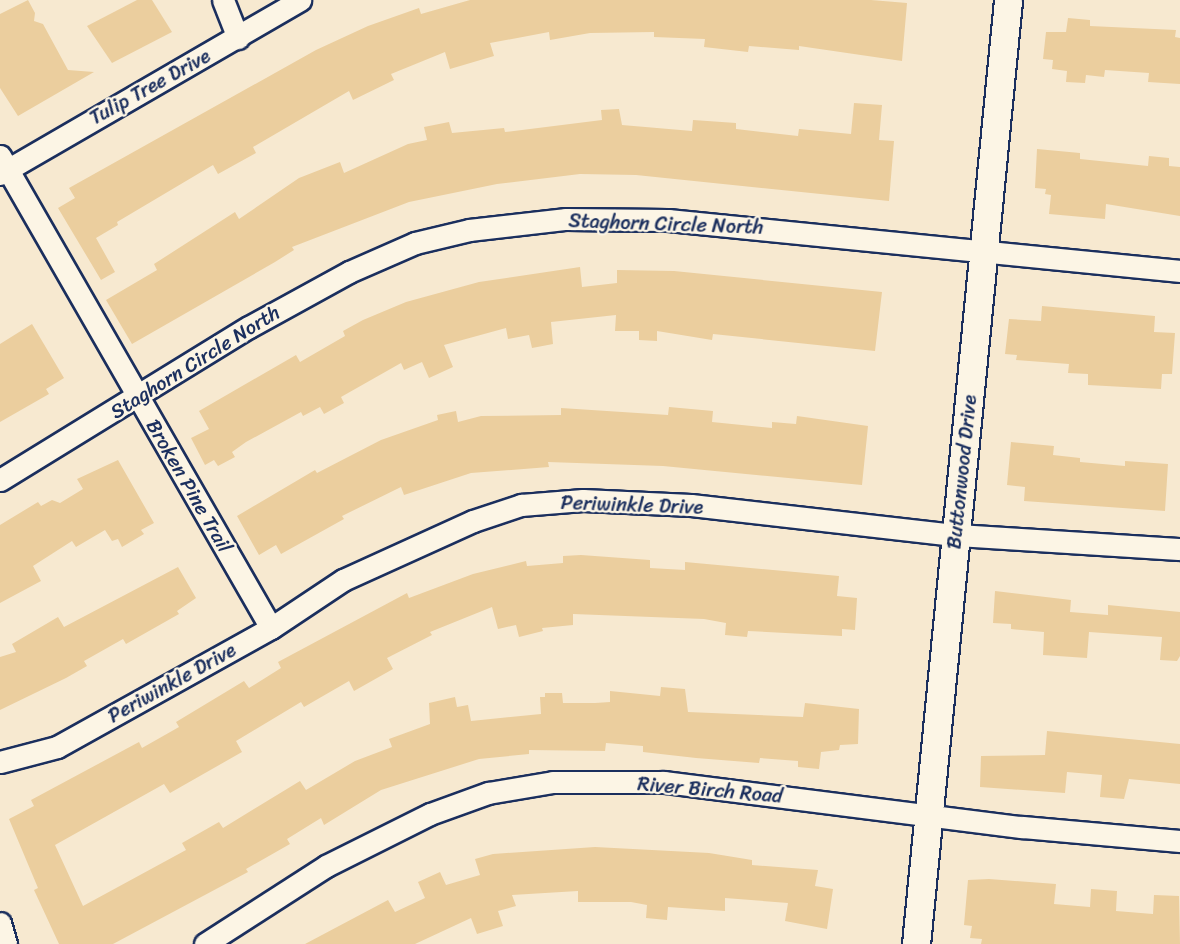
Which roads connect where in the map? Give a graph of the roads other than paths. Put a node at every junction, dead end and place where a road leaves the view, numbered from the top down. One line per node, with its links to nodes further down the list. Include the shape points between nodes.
1 (223, 0): 4 (street)
2 (300, 0): 4 (street, Tulip Tree Drive)
3 (1008, 0): 6 (street, Buttonwood Drive)
4 (238, 38): 5 (street, Tulip Tree Drive)
5 (2, 166): 8 (street, Broken Pine Trail)
6 (983, 252): 7 (street, Staghorn Circle North); 8 (street, Staghorn Circle North, via 668,220 566,219 470,230 415,243 349,272 249,327); 10 (street, Buttonwood Drive)
7 (1180, 271)
8 (138, 397): 9 (street, Staghorn Circle North); 12 (street, Broken Pine Trail)
9 (0, 480)
10 (956, 535): 11 (street, Periwinkle Drive); 12 (street, Periwinkle Drive, via 691,504 583,500 521,505 473,521 353,576); 14 (street, Buttonwood Drive)
11 (1180, 549)
12 (271, 628): 13 (street, Periwinkle Drive, via 57,747)
13 (0, 762)
14 (928, 814): 15 (street, River Birch Road); 18 (street, River Birch Road, via 664,782 553,782 488,793 430,814 326,866); 19 (street, Buttonwood Drive)
15 (1180, 841)
16 (0, 923): 17 (street)
17 (6, 944)
18 (205, 944)
19 (916, 944)

